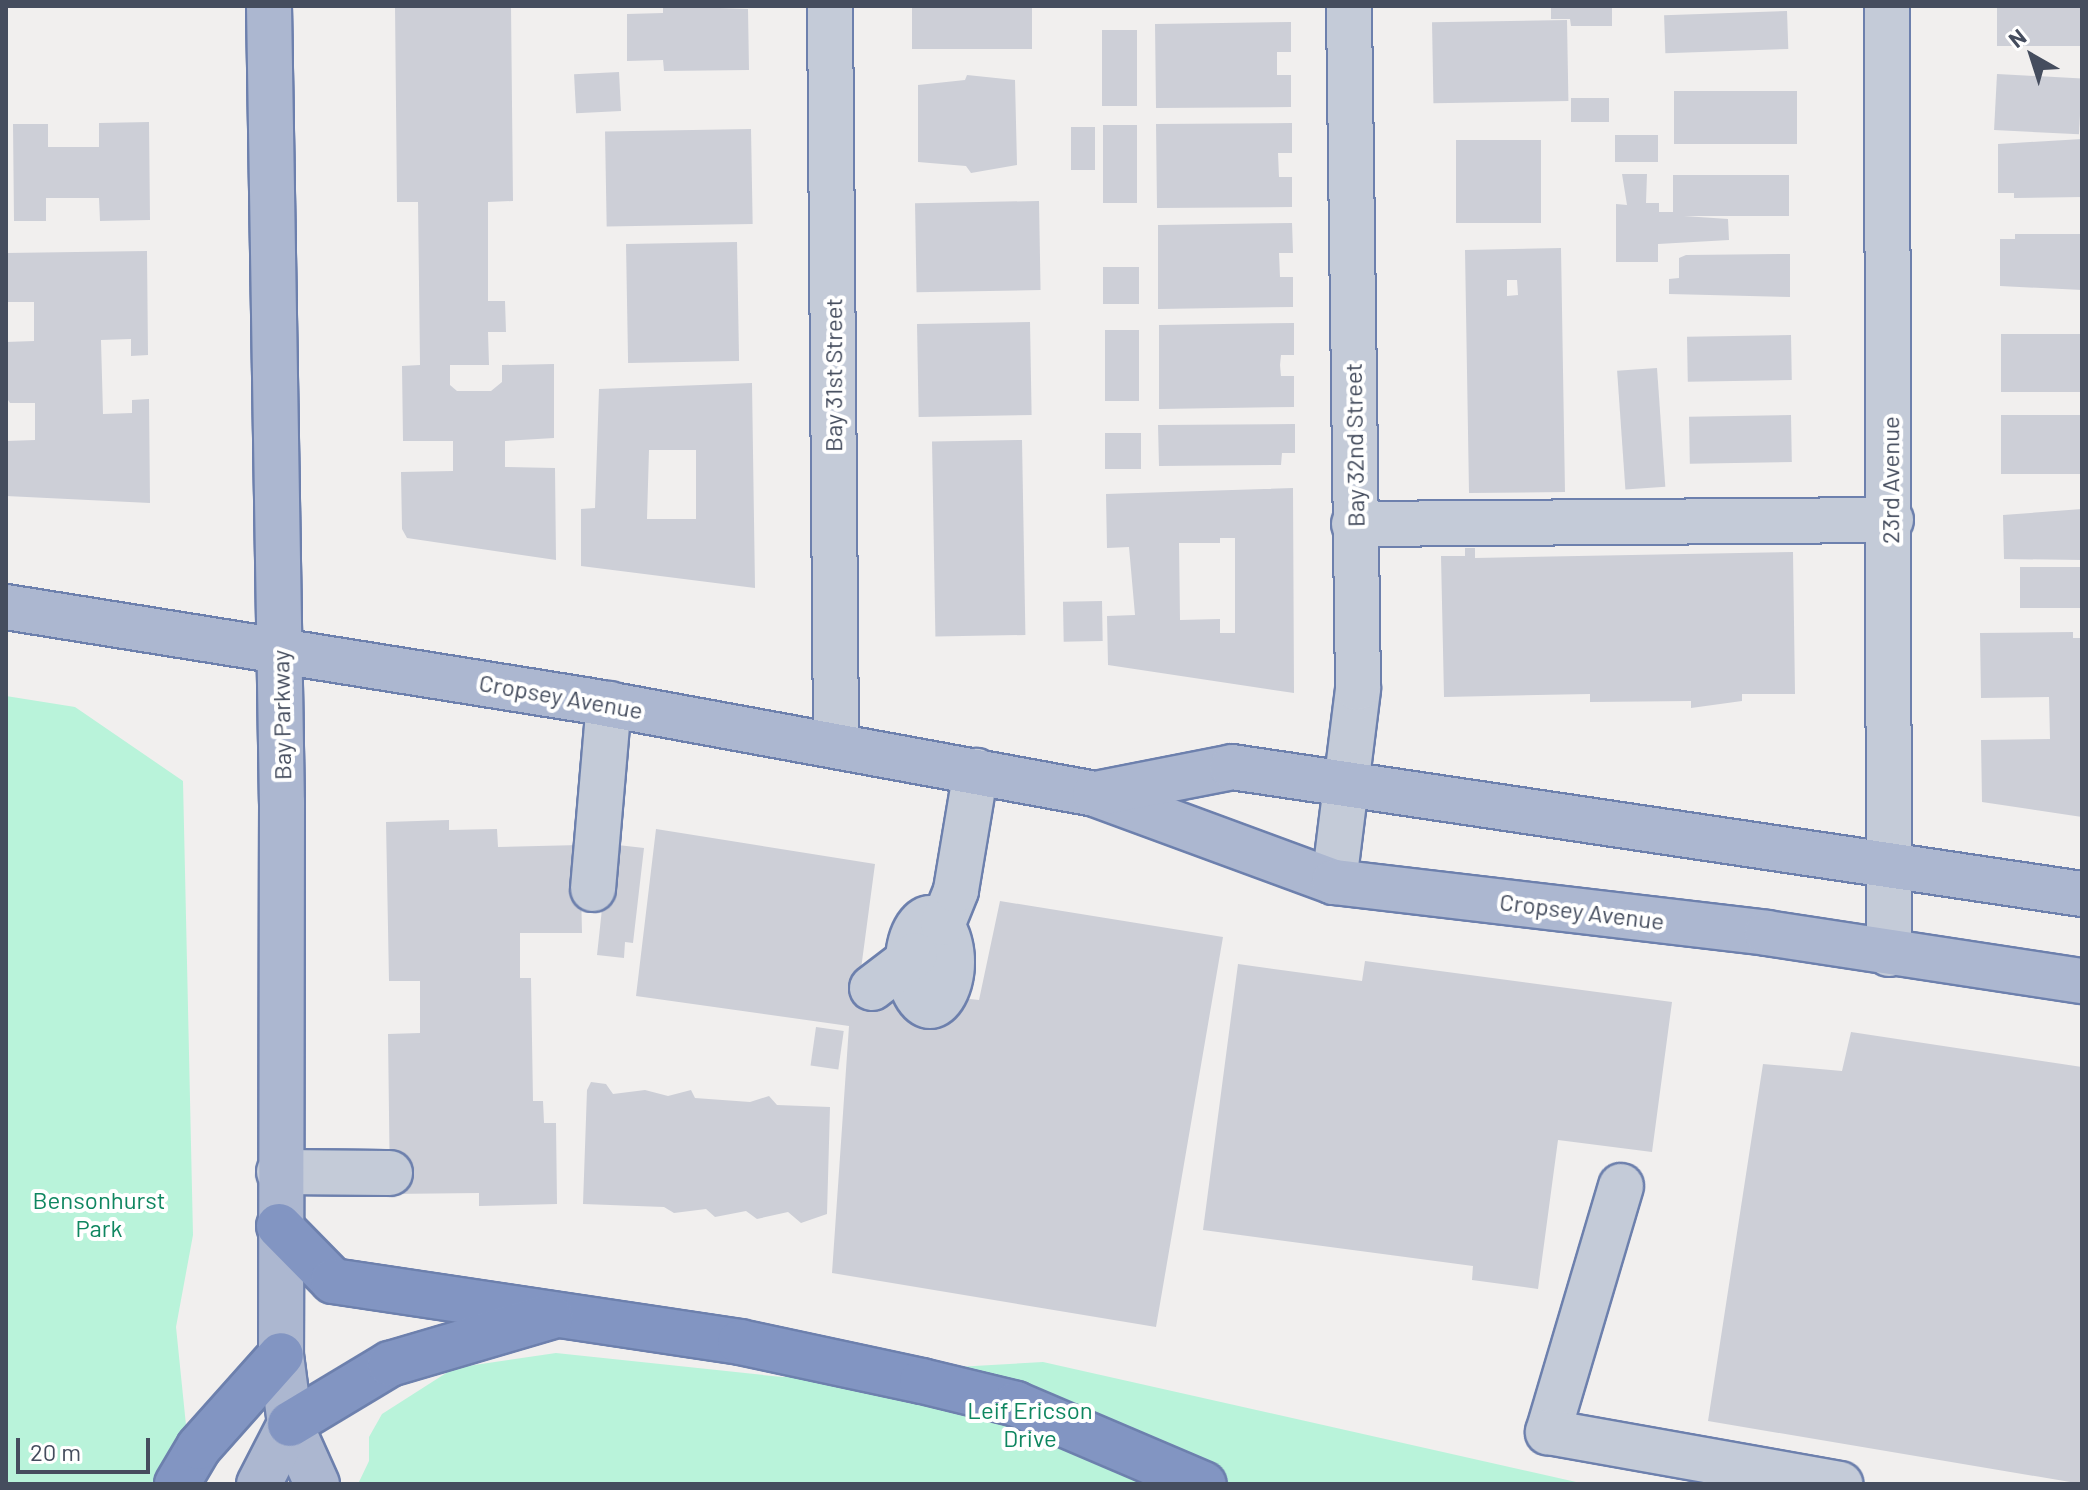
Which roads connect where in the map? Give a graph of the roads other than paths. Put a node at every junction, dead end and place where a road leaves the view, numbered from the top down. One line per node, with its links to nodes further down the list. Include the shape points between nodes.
1 (269, 6): 8 (main road, Bay Parkway)
2 (830, 6): 10 (street, Bay 31st Street)
3 (1349, 6): 6 (street, Bay 32nd Street)
4 (1887, 6): 5 (street, 23rd Avenue)
5 (1891, 520): 6 (street); 14 (street, 23rd Avenue)
6 (1354, 524): 12 (street, Bay 32nd Street, via 1358,688)
7 (12, 611): 8 (main road, Cropsey Avenue)
8 (280, 649): 9 (main road, Cropsey Avenue); 21 (main road, Bay Parkway)
9 (609, 704): 10 (main road, Cropsey Avenue); 16 (street)
10 (836, 744): 11 (main road, Cropsey Avenue)
11 (976, 771): 13 (main road, Cropsey Avenue); 20 (street, via 956,890 929,939)
12 (1347, 782): 13 (main road, Cropsey Avenue, via 1232,767); 14 (main road, Cropsey Avenue); 15 (street, Bay 32nd Street)
13 (1095, 794): 15 (main road, Cropsey Avenue)
14 (1889, 863): 17 (main road, Cropsey Avenue); 18 (street, 23rd Avenue)
15 (1334, 882): 18 (main road, Cropsey Avenue, via 1767,933)
16 (593, 889)
17 (2082, 894)
18 (1889, 954): 19 (main road, Cropsey Avenue)
19 (2082, 981)
20 (872, 988)
21 (279, 1172): 22 (street); 24 (main road, Bay Parkway)
22 (390, 1173)
23 (1621, 1186): 32 (street, via 1548,1432)
24 (279, 1226): 25 (highway, via 333,1281); 26 (main road, Bay Parkway)
25 (564, 1313): 27 (highway, via 390,1364); 31 (highway, via 740,1342 1016,1404)
26 (281, 1355): 27 (main road, Bay Parkway); 28 (highway, via 199,1447)
27 (290, 1424): 29 (main road); 30 (main road, Bay Parkway)
28 (177, 1484)
29 (259, 1484)
30 (317, 1484)
31 (1204, 1484)
32 (1840, 1484)

